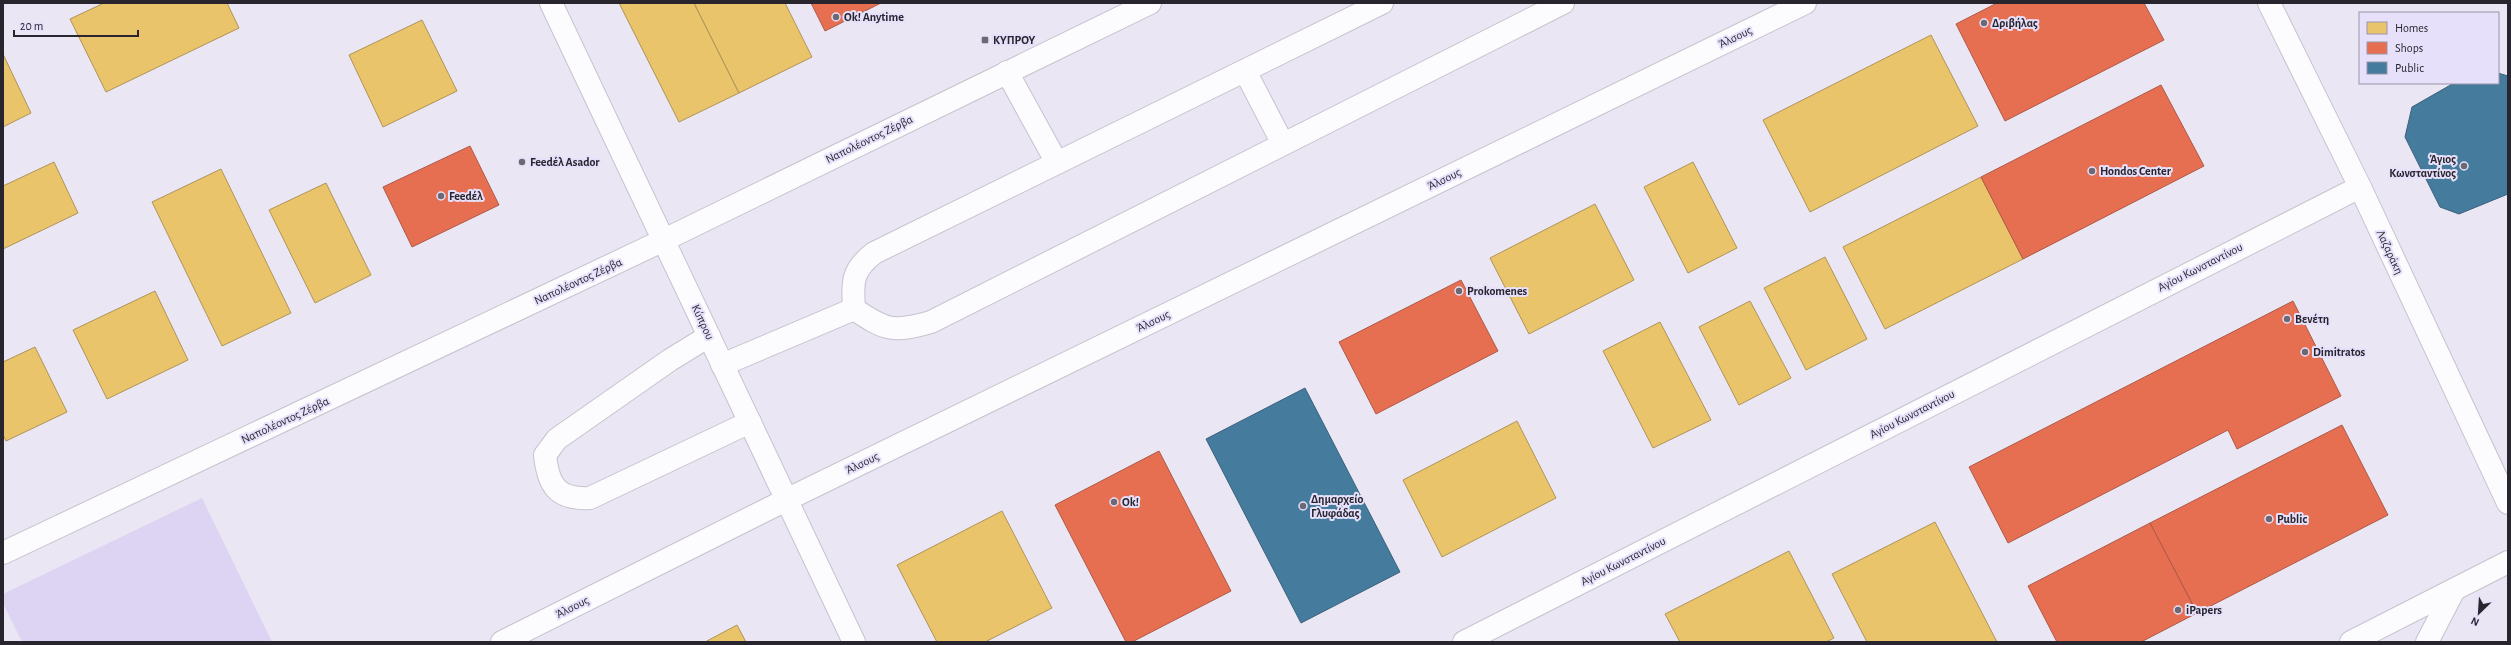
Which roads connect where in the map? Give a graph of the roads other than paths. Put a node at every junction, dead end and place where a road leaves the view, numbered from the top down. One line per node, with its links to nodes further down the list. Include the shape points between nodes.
1 (551, 3): 12 (street, Κύπρου)
2 (1150, 3): 8 (street, Ναπολέοντος Ζέρβα)
3 (1382, 3): 7 (street)
4 (1563, 3): 9 (street)
5 (1805, 3): 17 (street, Άλσους)
6 (2269, 3): 11 (street, Λαζαράκη)
7 (1245, 70): 9 (street); 10 (street)
8 (1007, 72): 10 (street); 12 (street, Ναπολέοντος Ζέρβα)
9 (1283, 144): 13 (street, via 931,322 893,329 877,325)
10 (1057, 163): 13 (street, via 874,253 857,270 852,284)
11 (2360, 186): 18 (street, Λαζαράκη); 24 (street, Αγίου Κωνσταντίνου)
12 (664, 240): 14 (street, Κύπρου); 19 (street, Ναπολέοντος Ζέρβα)
13 (854, 309): 15 (street)
14 (709, 336): 15 (street, Κύπρου); 16 (street, via 670,360 557,439 546,455 547,475 556,488 569,496 590,498)
15 (722, 365): 16 (street, Κύπρου)
16 (750, 422): 17 (street, Κύπρου)
17 (786, 500): 22 (street, Άλσους); 23 (street, Κύπρου)
18 (2508, 503)
19 (3, 553)
20 (2505, 568): 21 (street)
21 (2454, 590): 25 (street); 26 (street)
22 (502, 642)
23 (854, 642)
24 (1464, 642)
25 (2351, 642)
26 (2427, 642)

